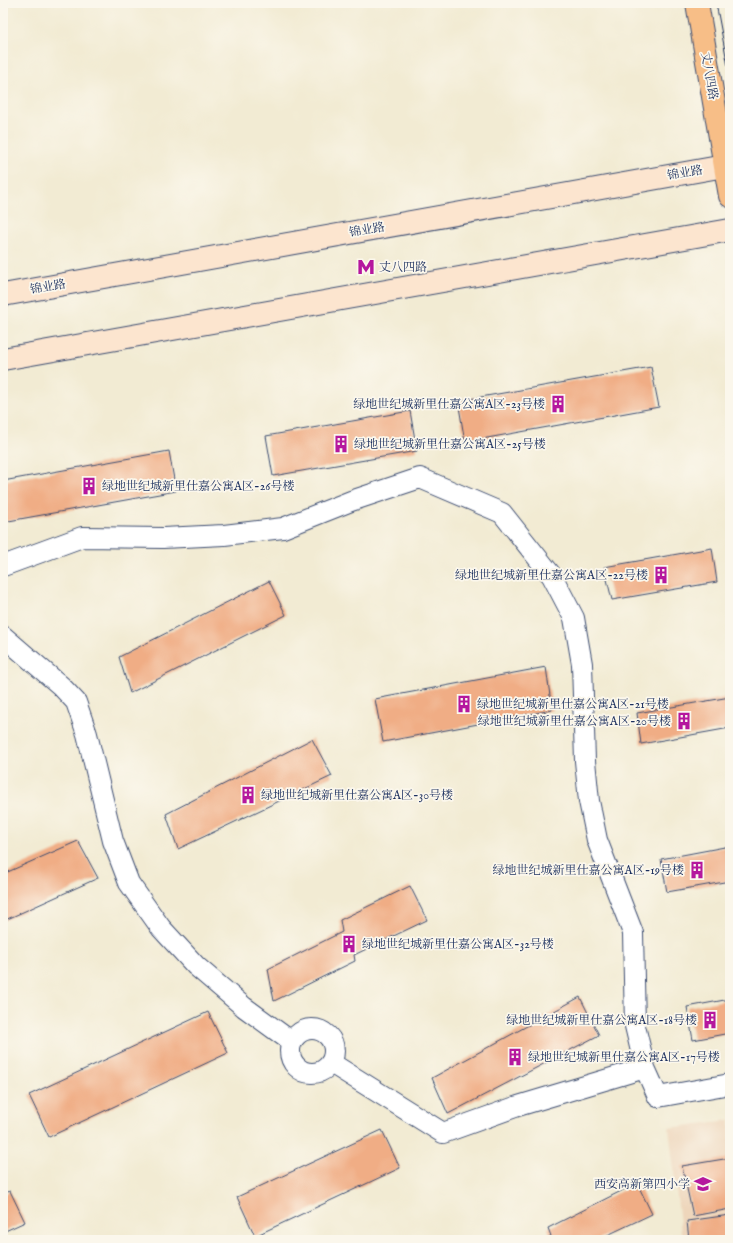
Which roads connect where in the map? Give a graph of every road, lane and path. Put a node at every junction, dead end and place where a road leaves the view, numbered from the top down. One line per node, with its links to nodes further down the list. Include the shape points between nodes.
1 (696, 3): 2 (main road, 丈八四路)
2 (727, 165): 3 (main road, 丈八四路); 5 (main road, 锦业路)
3 (730, 196)
4 (730, 230): 6 (main road)
5 (3, 295)
6 (3, 359)
7 (3, 566): 11 (street, via 82,537 163,538 283,528 351,501 420,478 502,513 552,576 574,618 582,664 589,801 597,840 633,933 636,1026)
8 (3, 636): 9 (street, via 76,702 87,734 113,841 129,883 161,928 208,976 244,1007)
9 (292, 1042): 10 (street, via 291,1056 298,1068 305,1072 319,1072); 10 (street, via 309,1029 323,1032 332,1043 334,1056)
10 (331, 1063): 11 (street, via 443,1133 518,1106)
11 (645, 1068): 12 (street, via 658,1097)
12 (730, 1084)

